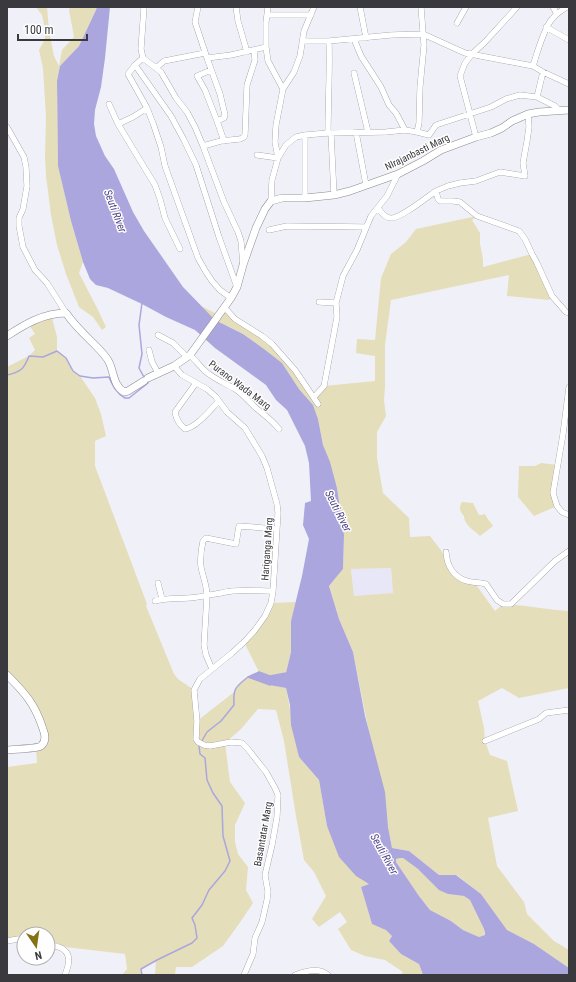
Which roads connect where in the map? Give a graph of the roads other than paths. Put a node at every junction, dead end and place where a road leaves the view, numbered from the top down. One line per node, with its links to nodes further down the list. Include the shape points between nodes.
1 (144, 7): 28 (street)
2 (198, 7): 27 (street, via 195,22)
3 (236, 7): 25 (street)
4 (268, 7): 13 (street)
5 (314, 7): 14 (street)
6 (360, 7): 18 (street)
7 (421, 7): 17 (street)
8 (466, 7): 15 (street)
9 (517, 7): 26 (street)
10 (553, 7): 12 (street)
11 (567, 7): 12 (street)
12 (557, 14): 16 (street)
13 (267, 15): 14 (street); 23 (street)
14 (311, 16): 21 (street, via 304,31)
15 (457, 23)
16 (546, 28): 20 (street); 30 (street)
17 (423, 34): 18 (street); 26 (street); 50 (street)
18 (366, 38): 19 (street)
19 (354, 39): 22 (street); 47 (street, via 361,56 382,87)
20 (569, 40)
21 (303, 41): 22 (street); 36 (street, via 294,72)
22 (329, 41): 51 (street)
23 (266, 47): 24 (street); 36 (street, via 268,61)
24 (254, 50): 25 (street); 54 (street, via 255,60 247,85 245,135 240,139)
25 (248, 52): 27 (street)
26 (472, 54): 30 (street); 42 (street, via 460,76)
27 (206, 55): 31 (street, via 164,61); 32 (street)
28 (142, 58): 29 (street); 31 (street)
29 (135, 65): 39 (street, via 128,74); 69 (street, via 171,116 196,165)
30 (533, 66): 33 (street)
31 (156, 68): 55 (street, via 186,112)
32 (211, 70): 44 (street, via 225,115); 44 (street, via 197,76)
33 (543, 72): 35 (street); 37 (street)
34 (354, 73): 49 (street)
35 (569, 84)
36 (283, 89): 57 (street, via 276,125)
37 (538, 97): 40 (street); 42 (street, via 520,95 506,98 491,107)
38 (109, 104): 45 (street)
39 (147, 108): 45 (street); 70 (street, via 198,258 212,281)
40 (559, 110): 41 (street, NIrajanbasti Marg); 43 (street, NIrajanbasti Marg)
41 (569, 110)
42 (470, 113): 50 (street, via 436,125 429,135); 53 (street)
43 (528, 114): 53 (street, NIrajanbasti Marg, via 491,133); 60 (street, via 529,127 523,163 525,176 500,172)
44 (217, 121): 54 (street)
45 (118, 124): 67 (street, via 155,185 165,218)
46 (7, 127): 74 (street, via 24,157 26,166 27,186 19,218 23,247 35,270)
47 (405, 130): 49 (street); 50 (street)
48 (356, 132): 49 (street); 51 (street); 59 (street)
49 (368, 132)
50 (417, 132)
51 (330, 133): 52 (street); 61 (street)
52 (305, 135): 57 (street, via 296,137 286,145); 62 (street)
53 (476, 137): 58 (street, NIrajanbasti Marg, via 441,150)
54 (224, 141): 55 (street)
55 (203, 146): 68 (street, via 238,232)
56 (257, 155): 57 (street)
57 (278, 158): 63 (street, via 272,180)
58 (398, 174): 59 (street, NIrajanbasti Marg); 64 (street)
59 (366, 185): 61 (street, NIrajanbasti Marg)
60 (436, 191): 64 (street, via 396,217 385,216); 75 (street, via 440,201 460,202 477,216 519,231 552,296)
61 (334, 196): 62 (street, NIrajanbasti Marg)
62 (305, 198): 63 (street, NIrajanbasti Marg, via 282,198)
63 (271, 201): 68 (street, via 256,228)
64 (378, 208): 65 (street)
65 (366, 227): 66 (street, via 287,226); 72 (street, via 343,276)
66 (269, 230)
67 (180, 249)
68 (243, 265): 69 (street)
69 (236, 287): 70 (street)
70 (232, 298): 73 (street)
71 (319, 302): 72 (street)
72 (336, 303): 84 (street, via 337,317 324,386)
73 (224, 307): 79 (street); 84 (street, via 235,319 272,344)
74 (66, 313): 77 (street, via 32,321); 81 (street, via 103,353 109,362 116,384 124,392)
75 (569, 313)
76 (158, 335): 79 (street, Purano Wada Marg)
77 (7, 336)
78 (149, 350): 81 (street)
79 (191, 354): 80 (street); 87 (street, Purano Wada Marg, via 204,370 242,394)
80 (174, 366): 81 (street); 82 (street, Hariganga Marg, via 182,375)
81 (158, 373)
82 (196, 383): 85 (street, Hariganga Marg, via 207,389); 85 (street, via 175,412 181,425 190,428)
83 (569, 387): 88 (street, via 553,493 557,506)
84 (314, 397): 86 (street)
85 (219, 401): 89 (street, Hariganga Marg, via 226,412 245,428 262,456 277,504)
86 (318, 404)
87 (279, 429)
88 (569, 515)
89 (278, 529): 93 (street, Hariganga Marg); 94 (street, via 239,526 236,544 206,538 200,553)
90 (569, 551): 91 (street, via 555,561 511,604 503,604 486,584 466,581 453,572 449,567)
91 (446, 552)
92 (158, 582): 95 (street)
93 (273, 591): 94 (street, via 233,591); 97 (street, Hariganga Marg, via 271,603 255,630)
94 (207, 596): 95 (street); 97 (street, via 204,645)
95 (162, 599): 96 (street)
96 (155, 601)
97 (212, 669): 101 (street, Hariganga Marg, via 200,679 194,690 196,738)
98 (7, 675): 102 (street, via 34,706 45,734 44,742 39,747)
99 (569, 710): 100 (street, via 546,713 539,719)
100 (485, 741)
101 (204, 745): 105 (street, Basantatar Marg, via 242,743 266,772 278,795 276,821 265,875 268,892 253,954)
102 (7, 750)
103 (56, 946): 104 (street, via 65,950 68,956)
104 (65, 975)
105 (244, 975)
106 (295, 975): 107 (street, via 318,971)
107 (328, 975)

